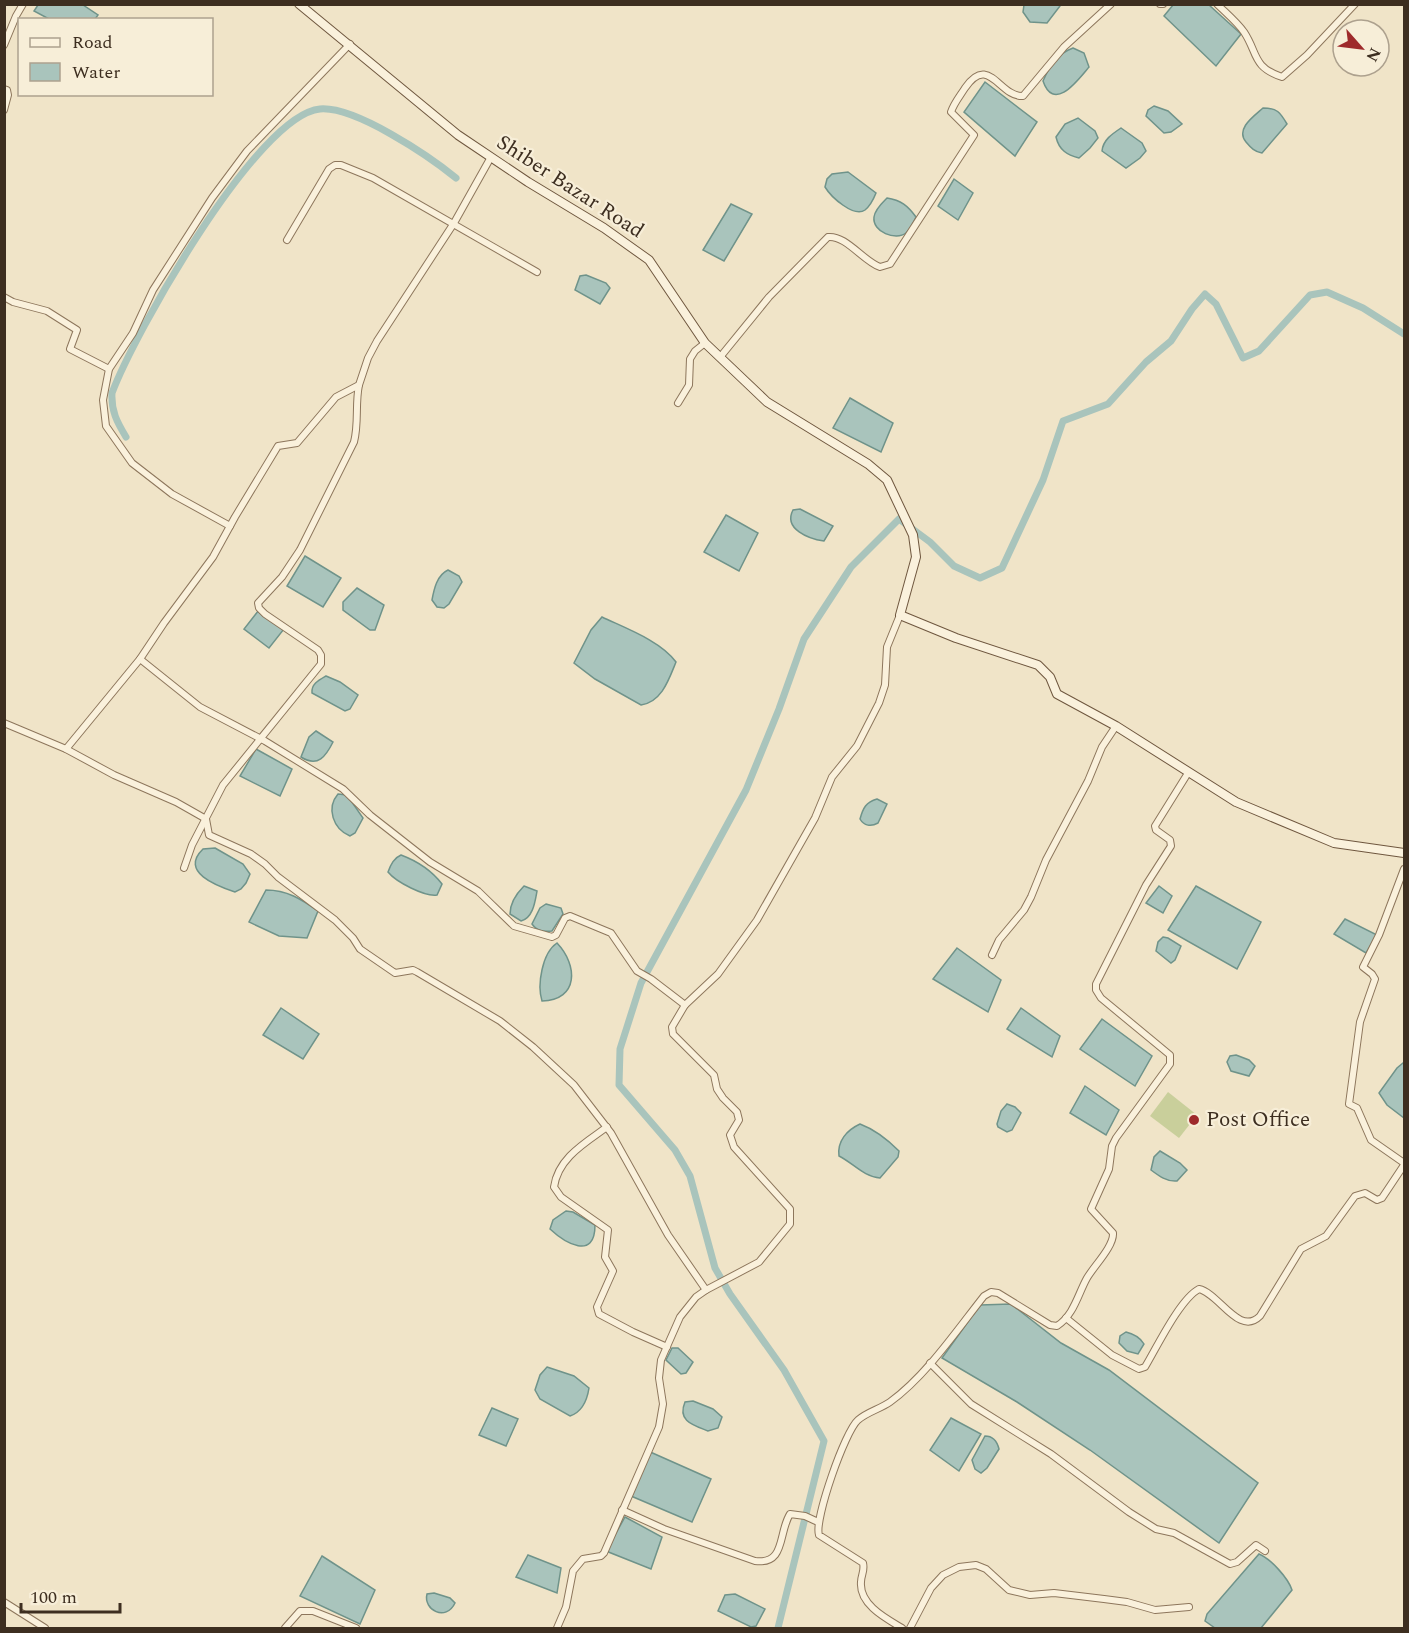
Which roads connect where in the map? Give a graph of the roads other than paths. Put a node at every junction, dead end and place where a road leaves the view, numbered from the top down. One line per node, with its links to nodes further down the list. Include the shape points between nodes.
1 (23, 4): 7 (street)
2 (299, 4): 6 (street, Shiber Bazar Road)
3 (1111, 4): 16 (street, via 1064,47 1023,96 1015,95 988,75 973,77 951,112 974,135 890,264 872,264 840,239 828,237 769,297)
4 (1217, 4): 5 (street, via 1245,34 1260,65 1282,76)
5 (1355, 4)
6 (350, 44): 10 (street, Shiber Bazar Road, via 458,135); 17 (street, via 247,151 212,198 153,290 133,333)
7 (4, 45)
8 (4, 88): 9 (street, via 8,95)
9 (4, 110)
10 (491, 157): 11 (street); 15 (street, Shiber Bazar Road, via 649,260)
11 (454, 223): 12 (street, via 373,178 334,165); 13 (street); 18 (street, via 377,341)
12 (286, 240)
13 (537, 272)
14 (4, 297): 17 (street, via 47,311 77,330 70,349)
15 (705, 343): 16 (street, Shiber Bazar Road); 19 (street, via 690,359 688,385)
16 (721, 356): 21 (street, Shiber Bazar Road, via 767,402 868,464 887,480 913,535 916,556)
17 (109, 369): 20 (street, via 103,400 106,426 132,463 172,494)
18 (359, 385): 20 (street, via 336,397 297,443 278,446); 25 (street, via 354,442 296,557 258,603 266,614 318,651 322,659 319,669)
19 (678, 403)
20 (230, 526): 22 (street, via 213,557)
21 (900, 615): 24 (street, via 1038,665 1057,694); 33 (street, via 887,647 885,685 857,746 832,777 815,818 756,920 718,974)
22 (140, 659): 25 (street, via 200,707); 26 (street)
23 (4, 723): 26 (street)
24 (1116, 726): 27 (street); 32 (street, via 1102,747 1024,910)
25 (261, 739): 28 (street, via 223,785); 33 (street, via 343,789 430,862 478,891 514,926 552,937 568,916 611,933 637,971)
26 (66, 749): 28 (street)
27 (1188, 773): 29 (street, via 1236,802 1312,835 1334,843); 37 (street, via 1155,826 1172,844 1146,885 1096,984 1101,998 1170,1055 1170,1064 1112,1146 1109,1170 1091,1209 1113,1237)
28 (206, 819): 30 (street); 34 (street, via 209,835 265,864 335,920 360,950 395,973 417,972 500,1021 574,1085)
29 (1404, 853)
30 (184, 868)
31 (1404, 869): 35 (street, via 1379,935 1362,967 1375,979 1360,1022 1349,1104 1357,1108 1371,1140)
32 (992, 955)
33 (685, 1005): 36 (street, via 672,1027 674,1034 714,1075 717,1089 736,1112 739,1120 730,1135 734,1148 790,1209 790,1224 759,1262)
34 (607, 1127): 36 (street, via 668,1235); 38 (street, via 569,1156 554,1187 561,1197 608,1230 604,1254 612,1271 597,1307 599,1314)
35 (1404, 1164): 37 (street, via 1382,1198 1377,1200 1365,1193 1355,1196 1326,1236 1301,1249 1255,1321 1246,1323 1207,1291 1199,1289 1179,1311 1145,1367 1139,1369 1112,1355)
36 (706, 1290): 38 (street, via 680,1317)
37 (1066, 1318): 39 (street, via 1057,1326 1050,1324 998,1293 988,1293)
38 (667, 1347): 40 (street, via 659,1378 661,1417)
39 (930, 1363): 41 (street, via 890,1401 856,1423 837,1461); 42 (street, via 971,1404 1051,1454 1156,1529 1174,1533 1230,1564 1256,1545)
40 (622, 1510): 41 (street, via 664,1529 766,1562 778,1552 790,1514); 48 (street, via 601,1556 583,1559 573,1571)
41 (818, 1522): 49 (street, via 817,1532 823,1539 863,1563 863,1593 876,1611)
42 (1265, 1551)
43 (4, 1602): 45 (street)
44 (1189, 1607): 50 (street, via 1155,1610 1127,1602 1054,1593 1030,1595 1009,1590 976,1565 942,1575)
45 (45, 1629)
46 (285, 1629): 47 (street, via 300,1611 309,1610)
47 (356, 1629)
48 (557, 1629)
49 (902, 1629)
50 (910, 1629)

